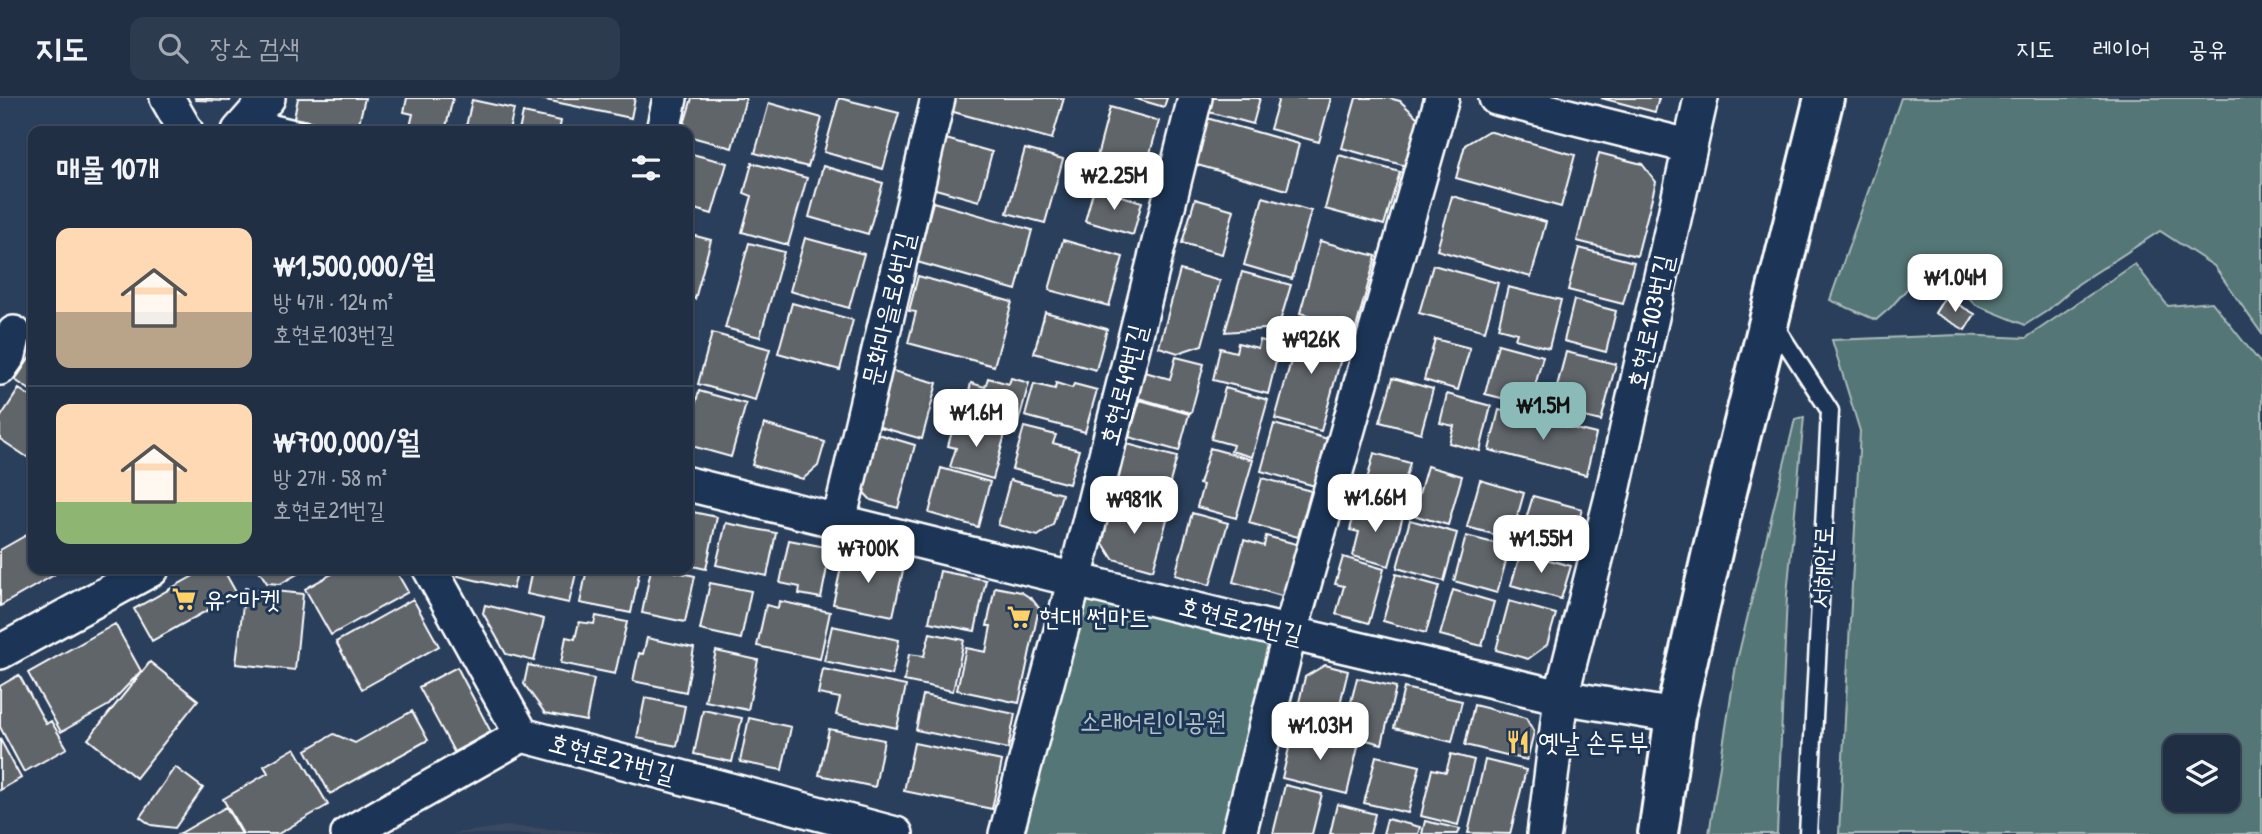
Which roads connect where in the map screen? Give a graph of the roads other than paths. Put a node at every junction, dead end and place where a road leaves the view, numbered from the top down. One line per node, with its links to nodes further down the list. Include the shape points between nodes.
1 (167, 98): 10 (street)
2 (670, 98): 12 (street)
3 (938, 98): 18 (street, 문화마을로6번길)
4 (1195, 98): 21 (street, 호현로49번길)
5 (1442, 98): 22 (street)
6 (1496, 98): 13 (street)
7 (1701, 98): 13 (street, 호현로103번길)
8 (1824, 98): 14 (main road)
9 (253, 116): 11 (lane)
10 (183, 126)
11 (288, 126)
12 (664, 126)
13 (1688, 146): 24 (street, 호현로103번길, via 1611,500)
14 (1769, 318): 25 (main road); 33 (lane, 서해안로, via 1830,411)
15 (16, 331): 16 (street)
16 (0, 368)
17 (693, 485): 18 (street, 호현로21번길)
18 (839, 521): 21 (street, 호현로21번길)
19 (143, 574): 23 (street)
20 (433, 574): 26 (street)
21 (1075, 579): 22 (street, 호현로21번길); 29 (street, 호현로49번길)
22 (1290, 633): 24 (street, 호현로21번길); 30 (street)
23 (0, 652)
24 (1561, 697): 25 (street, 호현로21번길); 31 (street, 호현로103번길)
25 (1675, 716): 32 (main road)
26 (522, 734): 27 (street, 호현로27번길); 28 (street, 호현로27번길)
27 (348, 834)
28 (896, 834)
29 (1006, 834)
30 (1239, 834)
31 (1544, 834)
32 (1658, 834)
33 (1808, 834)

